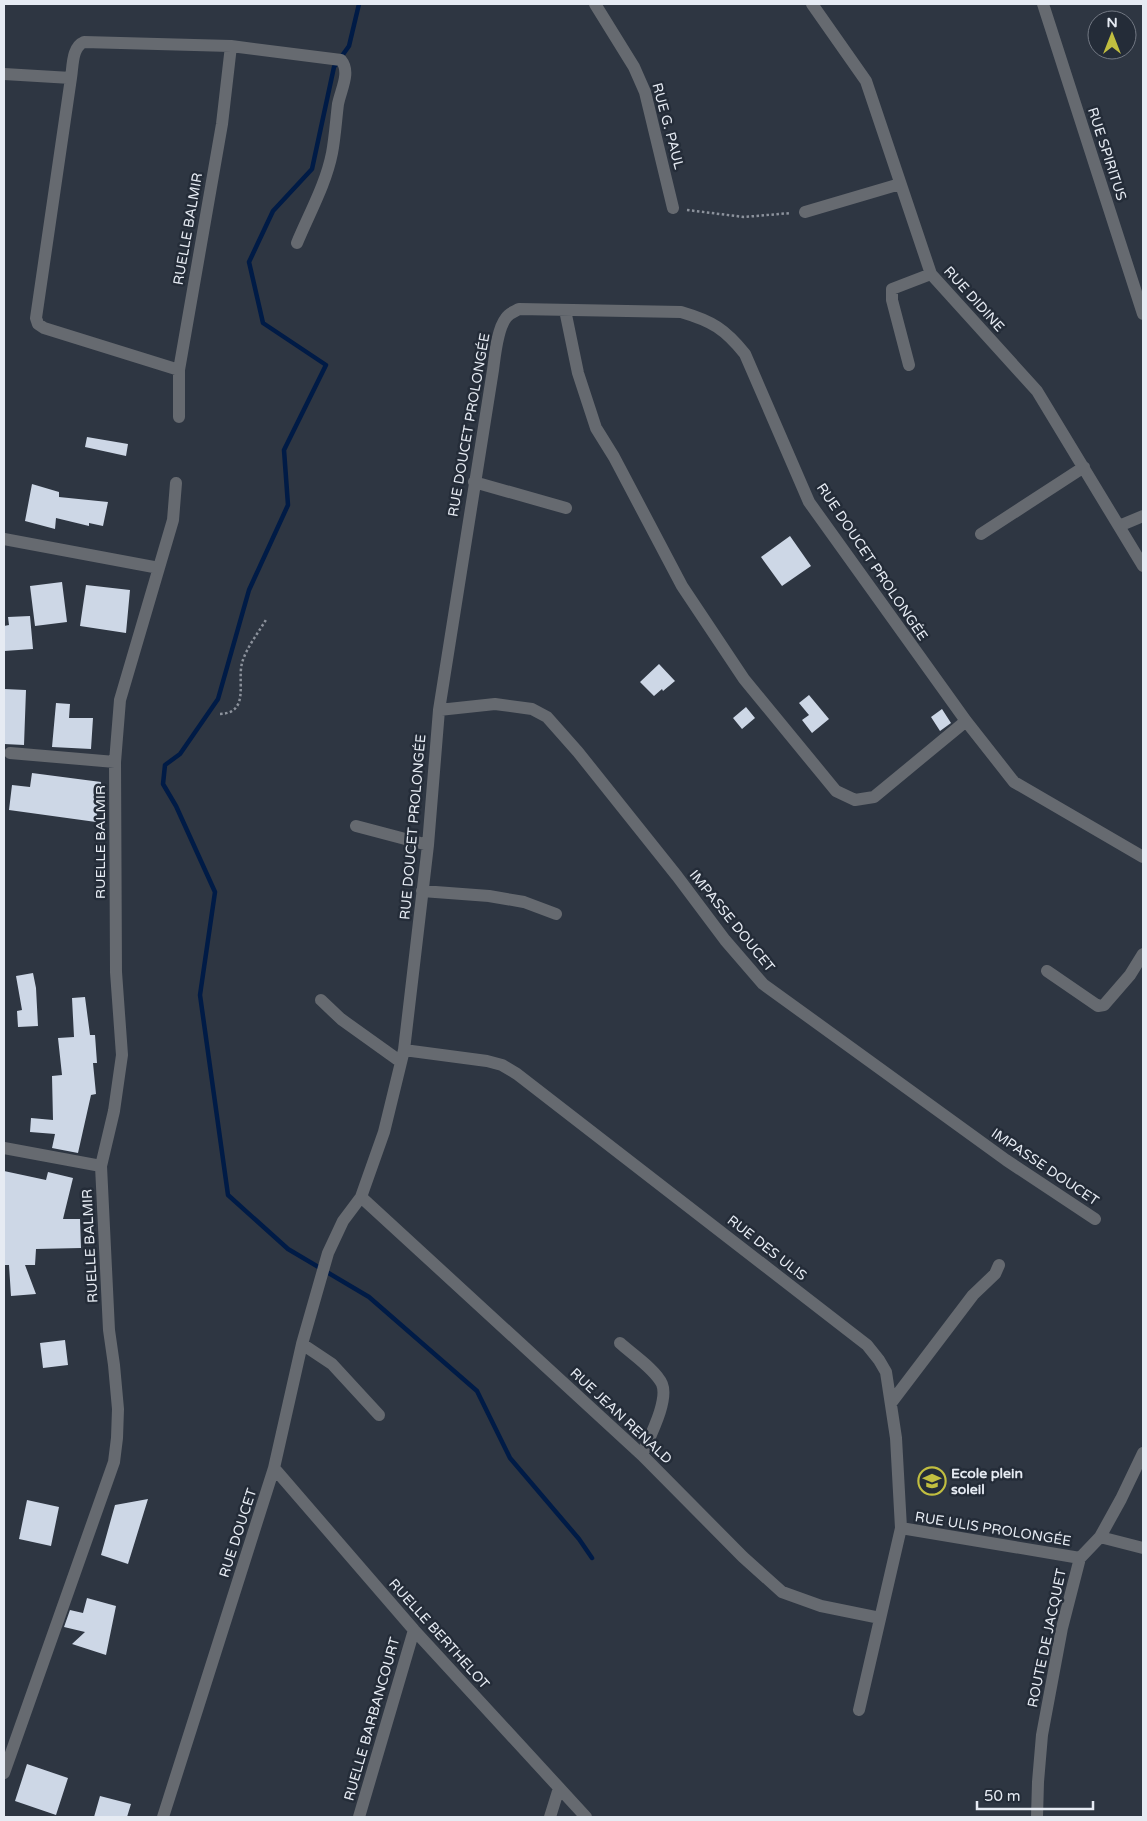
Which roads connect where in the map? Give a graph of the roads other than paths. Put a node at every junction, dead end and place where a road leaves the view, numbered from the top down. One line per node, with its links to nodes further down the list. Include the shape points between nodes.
1 (595, 4): 8 (street, RUE G. PAUL, via 646,92)
2 (812, 4): 7 (street, RUE DIDINE, via 866,82)
3 (1043, 4): 13 (street, RUE SPIRITUS)
4 (231, 46): 6 (street, via 84,42 76,51); 10 (street, via 332,58 341,60 345,65 332,154); 15 (street, RUELLE BALMIR, via 222,124)
5 (4, 74): 6 (street)
6 (71, 78): 15 (street, via 36,318 38,324)
7 (900, 184): 9 (street); 11 (street, RUE DIDINE)
8 (673, 208)
9 (805, 212)
10 (297, 243)
11 (931, 274): 14 (street, via 892,289); 17 (street, RUE DIDINE, via 1037,391)
12 (566, 310): 18 (street, RUE DOUCET PROLONGÉE, via 519,309 504,320 492,370); 28 (street, RUE DOUCET PROLONGÉE, via 681,312 703,318 731,336 745,354 809,502); 28 (street, via 578,373 596,428 682,586 744,679 836,791 855,800 874,797)
13 (1143, 314)
14 (909, 365)
15 (179, 370): 16 (street, RUELLE BALMIR)
16 (179, 417)
17 (1084, 467): 22 (street, RUE DIDINE); 23 (street)
18 (474, 482): 20 (street); 27 (street, RUE DOUCET PROLONGÉE)
19 (176, 483): 26 (street, RUELLE BALMIR, via 174,520)
20 (566, 508)
21 (1143, 516): 22 (street)
22 (1119, 526): 25 (street, RUE DIDINE)
23 (981, 534)
24 (4, 539): 26 (street)
25 (1143, 566)
26 (159, 568): 30 (street, RUELLE BALMIR, via 120,700)
27 (439, 710): 32 (street, RUE DOUCET PROLONGÉE); 43 (street, IMPASSE DOUCET, via 503,705 532,709 547,717 762,984 1006,1160)
28 (966, 721): 33 (street, RUE DOUCET PROLONGÉE, via 1014,782)
29 (10, 753): 30 (street)
30 (115, 762): 41 (street, RUELLE BALMIR, via 116,972 122,1055)
31 (356, 826): 32 (street)
32 (428, 845): 34 (street, RUE DOUCET PROLONGÉE)
33 (1143, 857)
34 (422, 891): 35 (street, via 524,902); 39 (street, RUE DOUCET PROLONGÉE)
35 (556, 914)
36 (1143, 954): 37 (street, via 1104,1005 1098,1006)
37 (1046, 971)
38 (321, 1000): 39 (street, via 341,1019)
39 (403, 1056): 42 (street, RUE DOUCET PROLONGÉE, via 384,1132); 48 (street, RUE DES ULIS, via 487,1061 517,1074 867,1346 886,1372)
40 (4, 1148): 41 (street)
41 (101, 1166): 60 (street, RUELLE BALMIR, via 109,1330 118,1409 114,1462)
42 (361, 1198): 44 (street, RUE DOUCET PROLONGÉE, via 343,1221); 51 (street, RUE JEAN RENALD)
43 (1095, 1219)
44 (328, 1253): 47 (street, RUE DOUCET)
45 (999, 1265): 48 (street, via 996,1274 973,1295)
46 (620, 1343): 51 (street, via 656,1375 664,1394)
47 (302, 1344): 49 (street, via 332,1364); 52 (street, RUE DOUCET)
48 (891, 1403): 53 (street, RUE DES ULIS)
49 (379, 1415)
50 (1143, 1453): 54 (street, ROUTE DE JACQUET)
51 (642, 1454): 57 (street, RUE JEAN RENALD, via 782,1592 821,1606)
52 (274, 1468): 58 (street, RUELLE BERTHELOT); 63 (street, RUE DOUCET)
53 (902, 1528): 56 (street, RUE ULIS PROLONGÉE); 57 (street, RUE DES ULIS)
54 (1100, 1537): 55 (street); 56 (street, ROUTE DE JACQUET)
55 (1143, 1548)
56 (1080, 1558): 67 (street, ROUTE DE JACQUET, via 1062,1628 1042,1735)
57 (880, 1618): 59 (street, RUE DES ULIS)
58 (414, 1630): 62 (street, RUELLE BERTHELOT); 64 (street, RUELLE BARBANCOURT)
59 (858, 1710)
60 (10, 1736): 61 (street, RUELLE BALMIR)
61 (4, 1773)
62 (559, 1788): 65 (street); 66 (street, RUELLE BERTHELOT)
63 (163, 1817)
64 (359, 1817)
65 (550, 1817)
66 (586, 1817)
67 (1038, 1817)

